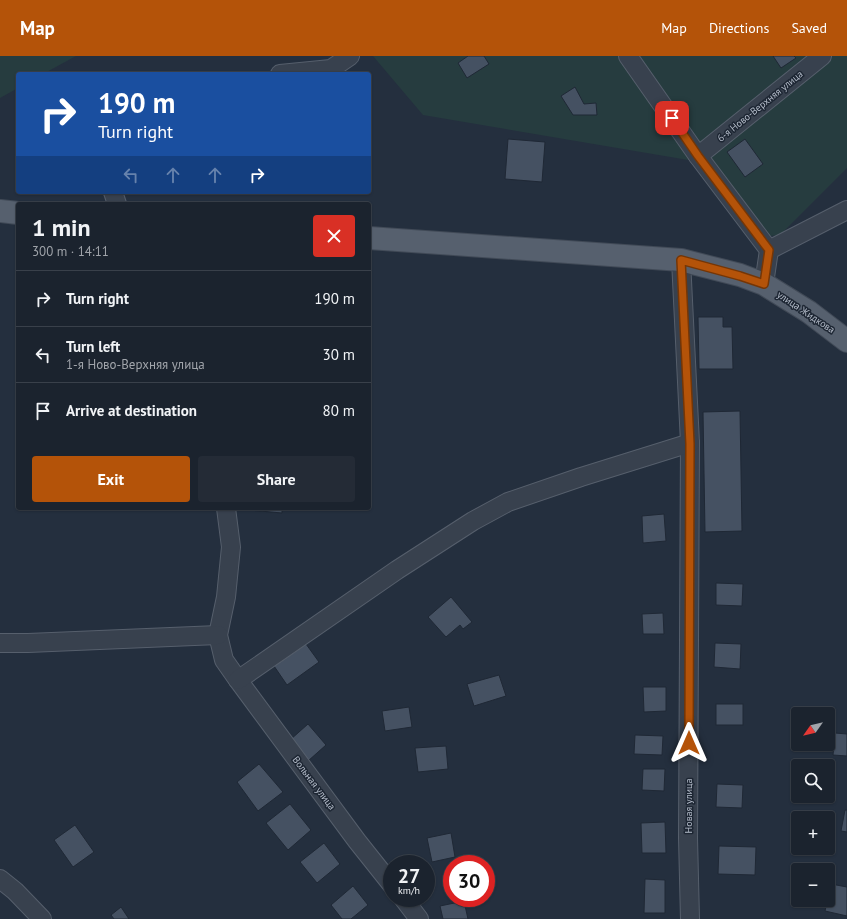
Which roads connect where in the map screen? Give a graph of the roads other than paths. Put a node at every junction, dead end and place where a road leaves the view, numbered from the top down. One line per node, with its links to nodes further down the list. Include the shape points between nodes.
1 (350, 56): 4 (street, via 331,69)
2 (628, 56): 5 (street)
3 (822, 56): 5 (street, 6-я Ново-Верхняя улица)
4 (300, 72)
5 (698, 156): 10 (street)
6 (847, 210): 10 (street)
7 (0, 211): 8 (main road)
8 (16, 213)
9 (371, 238): 11 (main road, улица Жидкова)
10 (769, 250): 12 (street)
11 (681, 260): 12 (main road, улица Жидкова); 14 (street, Новая улица)
12 (764, 284): 13 (main road, улица Жидкова, via 809,312)
13 (847, 341)
14 (690, 444): 18 (street, via 581,476 508,502 397,570); 24 (street, Новая улица)
15 (226, 510): 16 (street, via 230,547 226,597)
16 (218, 635): 17 (street); 18 (street, Вольная улица, via 224,660)
17 (0, 643)
18 (238, 680): 19 (street, Вольная улица)
19 (383, 874)
20 (0, 879): 22 (street)
21 (409, 907): 23 (street)
22 (42, 919)
23 (419, 919)
24 (690, 919)

